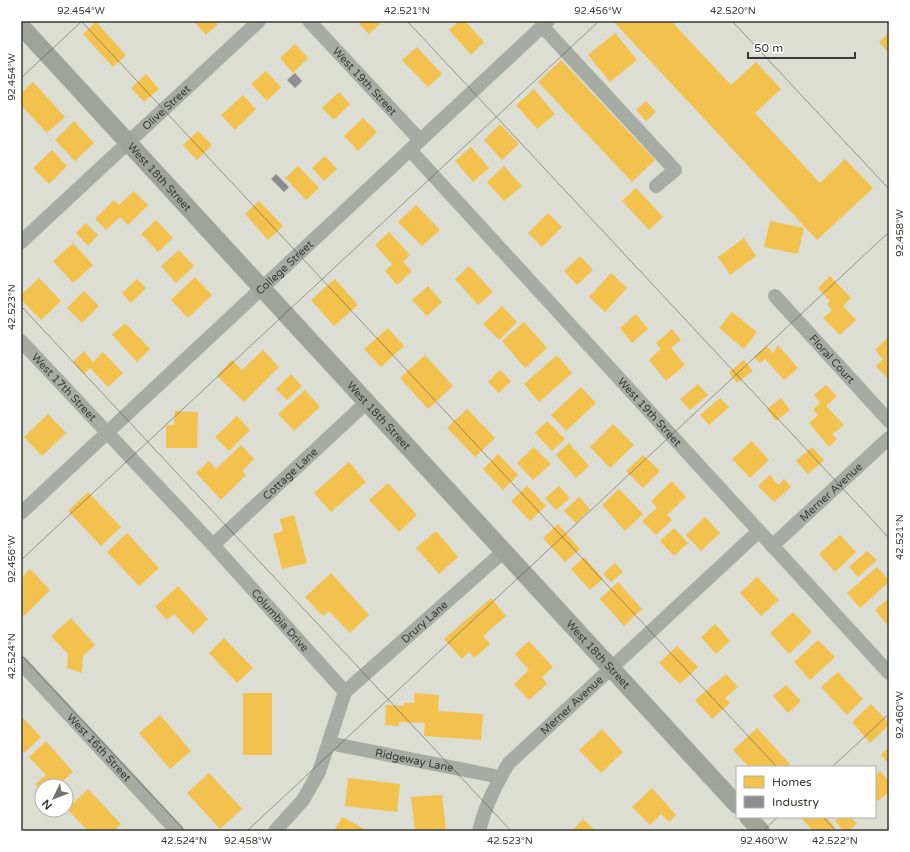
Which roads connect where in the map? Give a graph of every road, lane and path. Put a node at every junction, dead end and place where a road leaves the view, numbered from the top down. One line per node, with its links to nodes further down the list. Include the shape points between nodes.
1 (259, 21): 6 (street, Olive Street)
2 (309, 21): 5 (street, West 19th Street)
3 (545, 24): 5 (street, College Street); 8 (street, via 675,170)
4 (21, 26): 6 (main road, West 18th Street)
5 (420, 140): 7 (street, College Street)
6 (128, 143): 9 (street, Olive Street); 10 (main road, West 18th Street)
7 (410, 150): 10 (street, College Street); 18 (street, West 19th Street)
8 (656, 186)
9 (21, 242)
10 (262, 288): 13 (main road, West 18th Street); 15 (street, College Street)
11 (775, 296): 14 (street, Floral Court)
12 (21, 341): 15 (street, West 17th Street)
13 (367, 402): 19 (street, Cottage Lane); 21 (main road, West 18th Street)
14 (889, 421)
15 (107, 433): 17 (street, College Street); 19 (street, Columbia Drive)
16 (889, 438): 20 (street, Merner Avenue)
17 (21, 513)
18 (759, 531): 20 (street, West 19th Street); 23 (street, Merner Avenue)
19 (214, 545): 25 (street, Columbia Drive)
20 (772, 546): 24 (street, West 19th Street)
21 (504, 551): 23 (main road, West 18th Street); 25 (street, Drury Lane)
22 (21, 663): 30 (street, West 16th Street)
23 (611, 668): 27 (street, Merner Avenue, via 509,762); 28 (main road, West 18th Street)
24 (889, 673)
25 (345, 692): 26 (street)
26 (329, 743): 27 (street, Ridgeway Lane); 31 (street, via 319,772 303,800)
27 (500, 777): 32 (street, Merner Avenue)
28 (736, 803)
29 (749, 818): 33 (main road)
30 (177, 831)
31 (275, 831)
32 (479, 831)
33 (761, 831)

